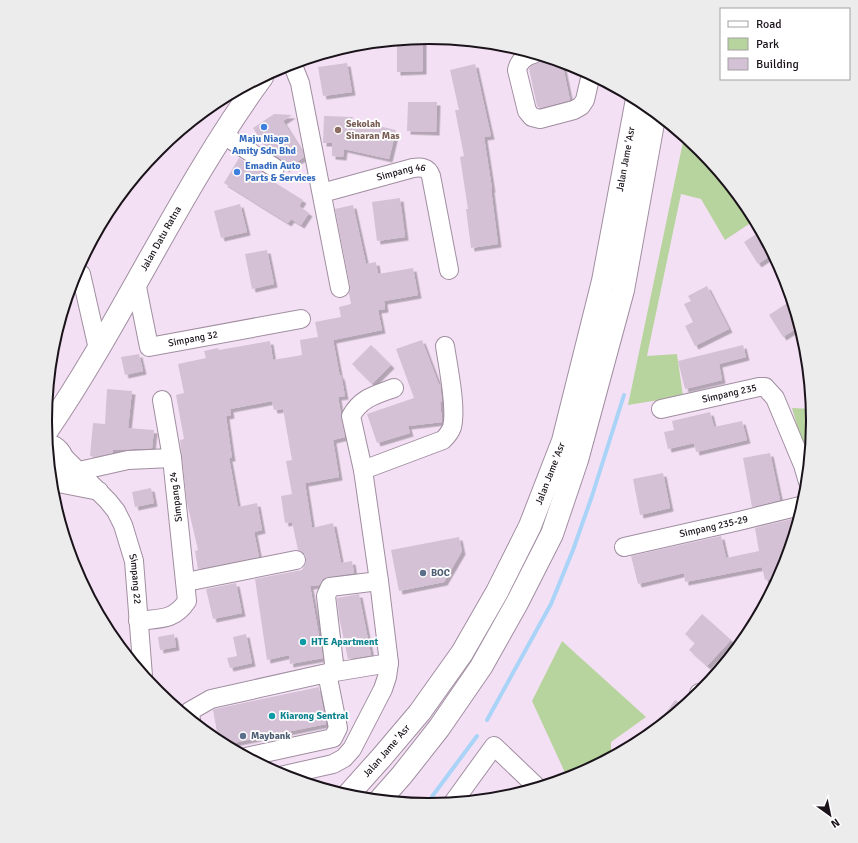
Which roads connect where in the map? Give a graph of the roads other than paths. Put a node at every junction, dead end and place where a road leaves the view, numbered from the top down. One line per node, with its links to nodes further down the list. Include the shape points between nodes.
1 (527, 57): 3 (street, via 522,59 517,70 527,111 532,117 540,119 581,106)
2 (295, 69): 9 (street, via 300,83)
3 (590, 80)
4 (255, 87): 7 (main road, Jalan Datu Ratna)
5 (636, 106): 42 (main road, Jalan Jame 'Asr, via 603,281 567,426 530,526 498,592 462,653 420,712)
6 (654, 118): 43 (main road, Jalan Jame 'Asr, via 623,290 577,460 552,534 517,603 480,667 439,728)
7 (222, 134): 8 (street); 12 (main road, Jalan Datu Ratna)
8 (275, 168)
9 (322, 193): 10 (street, Simpang 46, via 413,168 425,168 431,176); 13 (street)
10 (449, 270)
11 (81, 274): 16 (street)
12 (136, 282): 14 (street, Simpang 32, via 149,347); 16 (main road, Jalan Datu Ratna)
13 (340, 288)
14 (301, 319)
15 (445, 346): 23 (street, via 453,403 449,435 443,440)
16 (98, 349): 20 (main road, Jalan Datu Ratna, via 65,404)
17 (394, 388): 23 (street, via 368,398 357,406 351,416)
18 (162, 400): 21 (street)
19 (662, 409): 22 (street, Simpang 235, via 766,387 775,398)
20 (52, 445): 24 (street, Simpang 22); 25 (main road, via 63,459 62,472)
21 (172, 458): 24 (street, Simpang 24, via 128,460); 32 (street, Simpang 24)
22 (804, 467)
23 (363, 470): 31 (street)
24 (79, 471): 27 (street, Simpang 22)
25 (56, 479)
26 (57, 484): 27 (street)
27 (99, 491): 33 (street, Simpang 22, via 116,511 129,541 134,561)
28 (797, 507): 29 (street, Simpang 235-29)
29 (624, 548)
30 (296, 560): 32 (street)
31 (379, 581): 34 (street); 34 (street, via 330,587 326,596 335,672)
32 (186, 582): 33 (street, Simpang 24, via 187,601 181,611 170,617)
33 (138, 621): 35 (street, Simpang 22)
34 (389, 663): 39 (street, via 383,689 352,749 344,758)
35 (142, 666)
36 (190, 714): 37 (street, via 190,711 211,699 327,674 338,728 332,738)
37 (309, 744): 38 (street); 39 (street)
38 (254, 755)
39 (314, 768): 40 (street)
40 (293, 773)
41 (534, 784): 44 (street, via 494,746)
42 (351, 791)
43 (383, 796)
44 (456, 798)

